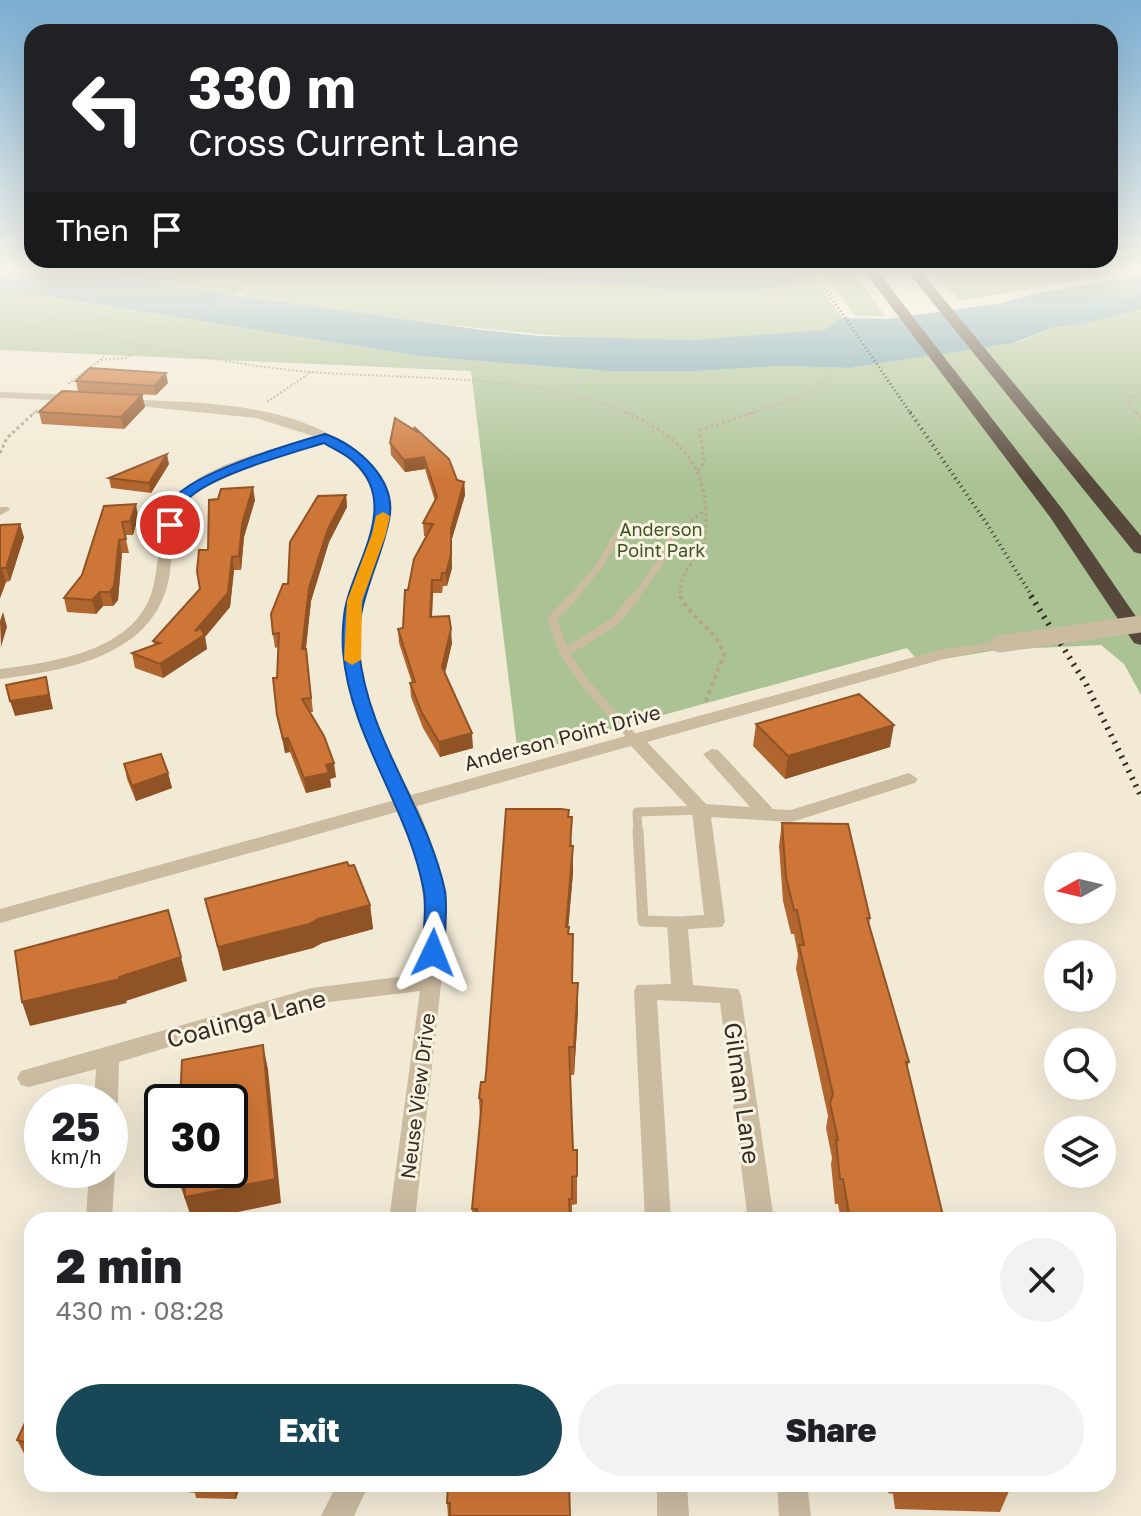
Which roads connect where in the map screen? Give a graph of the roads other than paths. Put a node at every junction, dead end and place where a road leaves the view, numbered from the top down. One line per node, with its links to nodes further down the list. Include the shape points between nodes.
1 (922, 339): 7 (highway, via 1057,514)
2 (971, 339): 5 (highway)
3 (0, 395): 4 (street, Neuse View Drive, via 233,410)
4 (325, 438): 9 (street, via 227,471 177,503 153,608 129,632 74,660); 13 (street, Neuse View Drive, via 358,458 383,499 379,534 354,601 351,648 373,739)
5 (1141, 548)
6 (1141, 624): 10 (street, Anderson Point Drive, bridge, via 949,652)
7 (1141, 639)
8 (563, 653): 8 (lane, via 613,623 672,545 668,533 654,527 619,532 591,578 552,619 553,636); 10 (lane)
9 (0, 674)
10 (635, 740): 13 (street, Anderson Point Drive); 14 (street)
11 (712, 754): 15 (street)
12 (909, 779): 15 (street, via 792,816)
13 (404, 803): 16 (street, Anderson Point Drive); 18 (street, Neuse View Drive, via 435,895)
14 (701, 810): 15 (street); 17 (street, via 715,922); 17 (lane, via 637,812 643,921)
15 (767, 814)
16 (0, 916)
17 (677, 922): 19 (street)
18 (432, 981): 20 (street, Coalinga Lane, via 312,996); 25 (street, Neuse View Drive)
19 (683, 993): 26 (street, via 645,991); 27 (street, Gilman Lane, via 730,995)
20 (108, 1056): 21 (street, Coalinga Lane); 22 (street)
21 (29, 1078)
22 (107, 1084)
23 (101, 1188): 24 (street)
24 (99, 1212)
25 (403, 1212)
26 (658, 1212)
27 (760, 1212)
28 (350, 1492): 31 (street)
29 (672, 1492): 32 (street)
30 (793, 1492): 33 (street)
31 (337, 1516)
32 (673, 1516)
33 (795, 1516)

